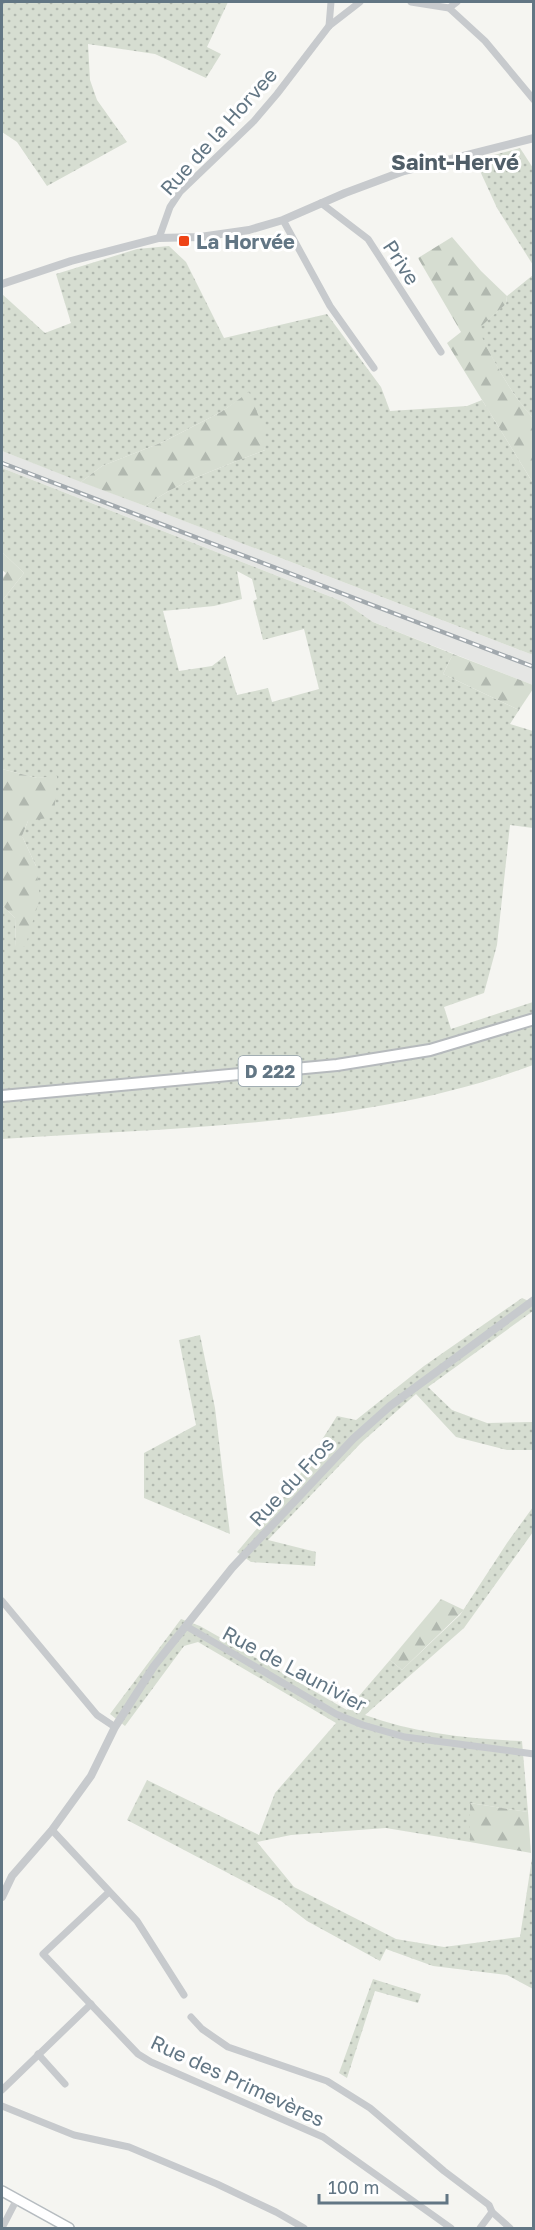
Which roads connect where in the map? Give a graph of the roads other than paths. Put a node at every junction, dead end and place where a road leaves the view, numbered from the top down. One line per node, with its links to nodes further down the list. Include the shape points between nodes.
1 (331, 2): 6 (street)
2 (360, 2): 6 (street, Rue de la Horvee)
3 (411, 2): 5 (street)
4 (457, 2): 5 (street)
5 (449, 8): 7 (street, via 485,41)
6 (329, 26): 11 (street, Rue de la Horvee, via 254,121 180,192)
7 (534, 100)
8 (534, 138): 9 (street, via 404,171)
9 (321, 203): 10 (street); 13 (street, Prive, via 368,239)
10 (283, 220): 11 (street, via 249,230); 14 (street, via 330,306)
11 (159, 238): 12 (street)
12 (2, 284)
13 (441, 352)
14 (374, 368)
15 (534, 1019): 16 (highway, D 222, via 430,1050 337,1065)
16 (2, 1096)
17 (534, 1300): 19 (street, Rue du Fros, via 390,1406 353,1439 232,1568)
18 (2, 1601): 20 (street, via 98,1715)
19 (186, 1626): 20 (street, Rue du Fros, via 154,1666); 21 (street, Rue de Launivier, via 336,1714 363,1725 405,1737)
20 (115, 1727): 22 (street, Rue du Fros, via 91,1776)
21 (534, 1754)
22 (52, 1830): 23 (street); 24 (street, Rue du Fros, via 12,1876)
23 (109, 1892): 25 (street, via 137,1921); 26 (street, Rue des Primevères, via 43,1954)
24 (2, 1897)
25 (184, 1995)
26 (91, 2004): 28 (street); 38 (street, Rue des Primevères, via 138,2054 322,2136)
27 (191, 2017): 34 (street, via 228,2047 327,2081 370,2108 489,2205)
28 (38, 2054): 29 (street); 30 (street)
29 (65, 2084)
30 (2, 2090)
31 (2, 2106): 37 (street, via 74,2135 129,2147 217,2184)
32 (2, 2191): 33 (main road)
33 (17, 2199): 35 (street); 36 (main road)
34 (492, 2212): 39 (street); 40 (street)
35 (2, 2228)
36 (69, 2229)
37 (304, 2229)
38 (451, 2229)
39 (480, 2229)
40 (510, 2229)

